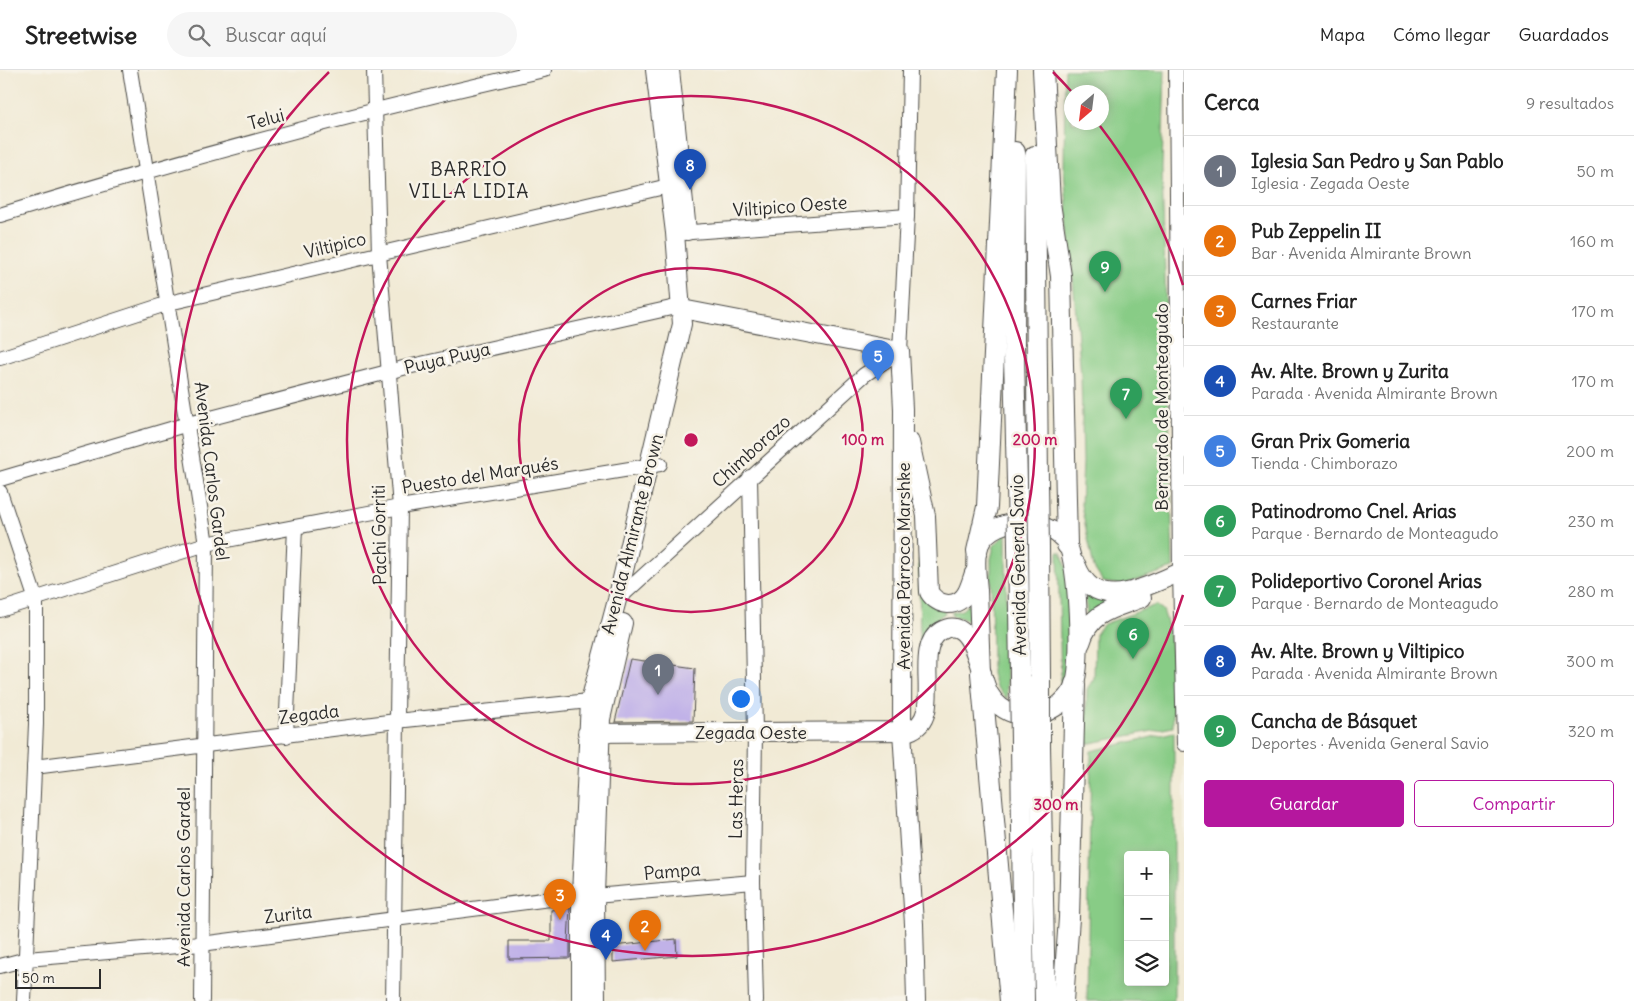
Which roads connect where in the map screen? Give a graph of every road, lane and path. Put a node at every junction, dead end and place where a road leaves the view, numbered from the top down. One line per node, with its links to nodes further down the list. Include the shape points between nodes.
1 (130, 70): 13 (street, Avenida Carlos Gardel)
2 (374, 70): 12 (street, Pachi Gorriti)
3 (544, 70): 11 (street, Telui)
4 (661, 70): 14 (main road, Avenida Almirante Brown)
5 (910, 70): 16 (street, Avenida Párroco Marshke)
6 (1007, 70): 36 (highway, via 987,498)
7 (1013, 70): 68 (highway, Avenida General Savio, bridge)
8 (1036, 70): 69 (highway, Avenida General Savio, bridge, via 1040,746)
9 (1043, 70): 35 (highway, via 1050,203 1061,284)
10 (1176, 70): 19 (street, Bernardo de Monteagudo)
11 (504, 74): 12 (street, Telui)
12 (376, 110): 13 (street, Telui); 18 (street, Pachi Gorriti)
13 (146, 170): 15 (street, Telui); 20 (street, Avenida Carlos Gardel)
14 (676, 185): 17 (main road, Avenida Almirante Brown); 18 (street, Viltipico)
15 (0, 215)
16 (907, 216): 17 (street, Viltipico Oeste); 22 (street, Avenida Párroco Marshke)
17 (681, 233): 21 (main road, Avenida Almirante Brown)
18 (380, 254): 20 (street, Viltipico); 24 (street, Pachi Gorriti)
19 (1181, 277): 27 (street, Bernardo de Monteagudo)
20 (169, 304): 23 (street, Viltipico); 26 (street, Avenida Carlos Gardel)
21 (688, 310): 22 (main road, Puya Puya); 24 (street, Puya Puya, via 671,308); 28 (main road, Avenida Almirante Brown, via 694,325)
22 (900, 351): 25 (main road, Avenida Párroco Marshke); 29 (street, Chimborazo, via 864,375)
23 (0, 358)
24 (387, 372): 26 (street, Puya Puya); 32 (street, Pachi Gorriti)
25 (904, 409): 36 (main road, via 926,516 928,583 932,597 945,604 958,602 968,592); 48 (main road, Avenida Párroco Marshke)
26 (188, 424): 30 (street, Puya Puya); 34 (street, Avenida Carlos Gardel)
27 (1182, 456): 37 (street, Bernardo de Monteagudo)
28 (654, 465): 32 (street, Puesto del Marqués); 38 (main road, Avenida Almirante Brown); 40 (main road, Avenida Almirante Brown)
29 (750, 478): 38 (street, Chimborazo); 47 (street, Las Heras)
30 (0, 479)
31 (0, 492): 39 (street)
32 (400, 507): 33 (street, Puesto del Marqués); 46 (street, Pachi Gorriti)
33 (295, 527): 34 (street, Puesto del Marqués); 50 (street)
34 (206, 544): 39 (street, Puesto del Marqués); 52 (street, Avenida Carlos Gardel)
35 (1068, 548): 36 (main road, via 1049,528 1014,523 994,530); 37 (main road, via 1085,581 1096,590 1109,594 1134,591); 42 (main road, via 1076,590)
36 (977, 557): 43 (main road)
37 (1182, 577): 42 (main road, via 1095,617 1087,625); 51 (street, Bernardo de Monteagudo)
38 (632, 585): 40 (street, Chimborazo); 45 (main road, Avenida Almirante Brown)
39 (36, 600): 41 (street, Puesto del Marqués); 53 (street)
40 (617, 600): 45 (main road, Avenida Almirante Brown)
41 (0, 610)
42 (1078, 651): 44 (main road)
43 (981, 673): 44 (main road, via 995,701 1004,710 1020,716 1037,715 1053,709 1064,701); 48 (main road, via 965,632 953,628 937,633 930,645 924,719 915,729); 67 (highway)
44 (1075, 684): 70 (highway, via 1069,918)
45 (598, 700): 46 (street, Zegada); 49 (main road, Avenida Almirante Brown)
46 (396, 721): 50 (street, Zegada); 56 (street, Pachi Gorriti)
47 (756, 732): 48 (main road, Zegada Oeste); 49 (main road, Zegada Oeste); 54 (street, Las Heras)
48 (902, 732): 66 (main road, Avenida Párroco Marshke)
49 (594, 733): 55 (main road, Avenida Almirante Brown)
50 (286, 736): 52 (street, Zegada)
51 (1184, 744)
52 (203, 746): 53 (street, Zegada); 57 (street, Avenida Carlos Gardel)
53 (34, 768): 58 (street)
54 (753, 882): 55 (street, Pampa); 65 (street, Las Heras)
55 (588, 896): 56 (street, Zurita); 63 (main road, Avenida Almirante Brown); 64 (main road, Avenida Almirante Brown)
56 (393, 919): 57 (street, Zurita); 62 (street, Pachi Gorriti)
57 (201, 944): 58 (street, Zurita); 61 (street, Avenida Carlos Gardel)
58 (27, 959): 59 (street, Zurita); 60 (street)
59 (0, 966)
60 (24, 1001)
61 (202, 1001)
62 (393, 1001)
63 (581, 1001)
64 (596, 1001)
65 (756, 1001)
66 (916, 1001)
67 (1010, 1001)
68 (1024, 1001)
69 (1045, 1001)
70 (1063, 1001)

